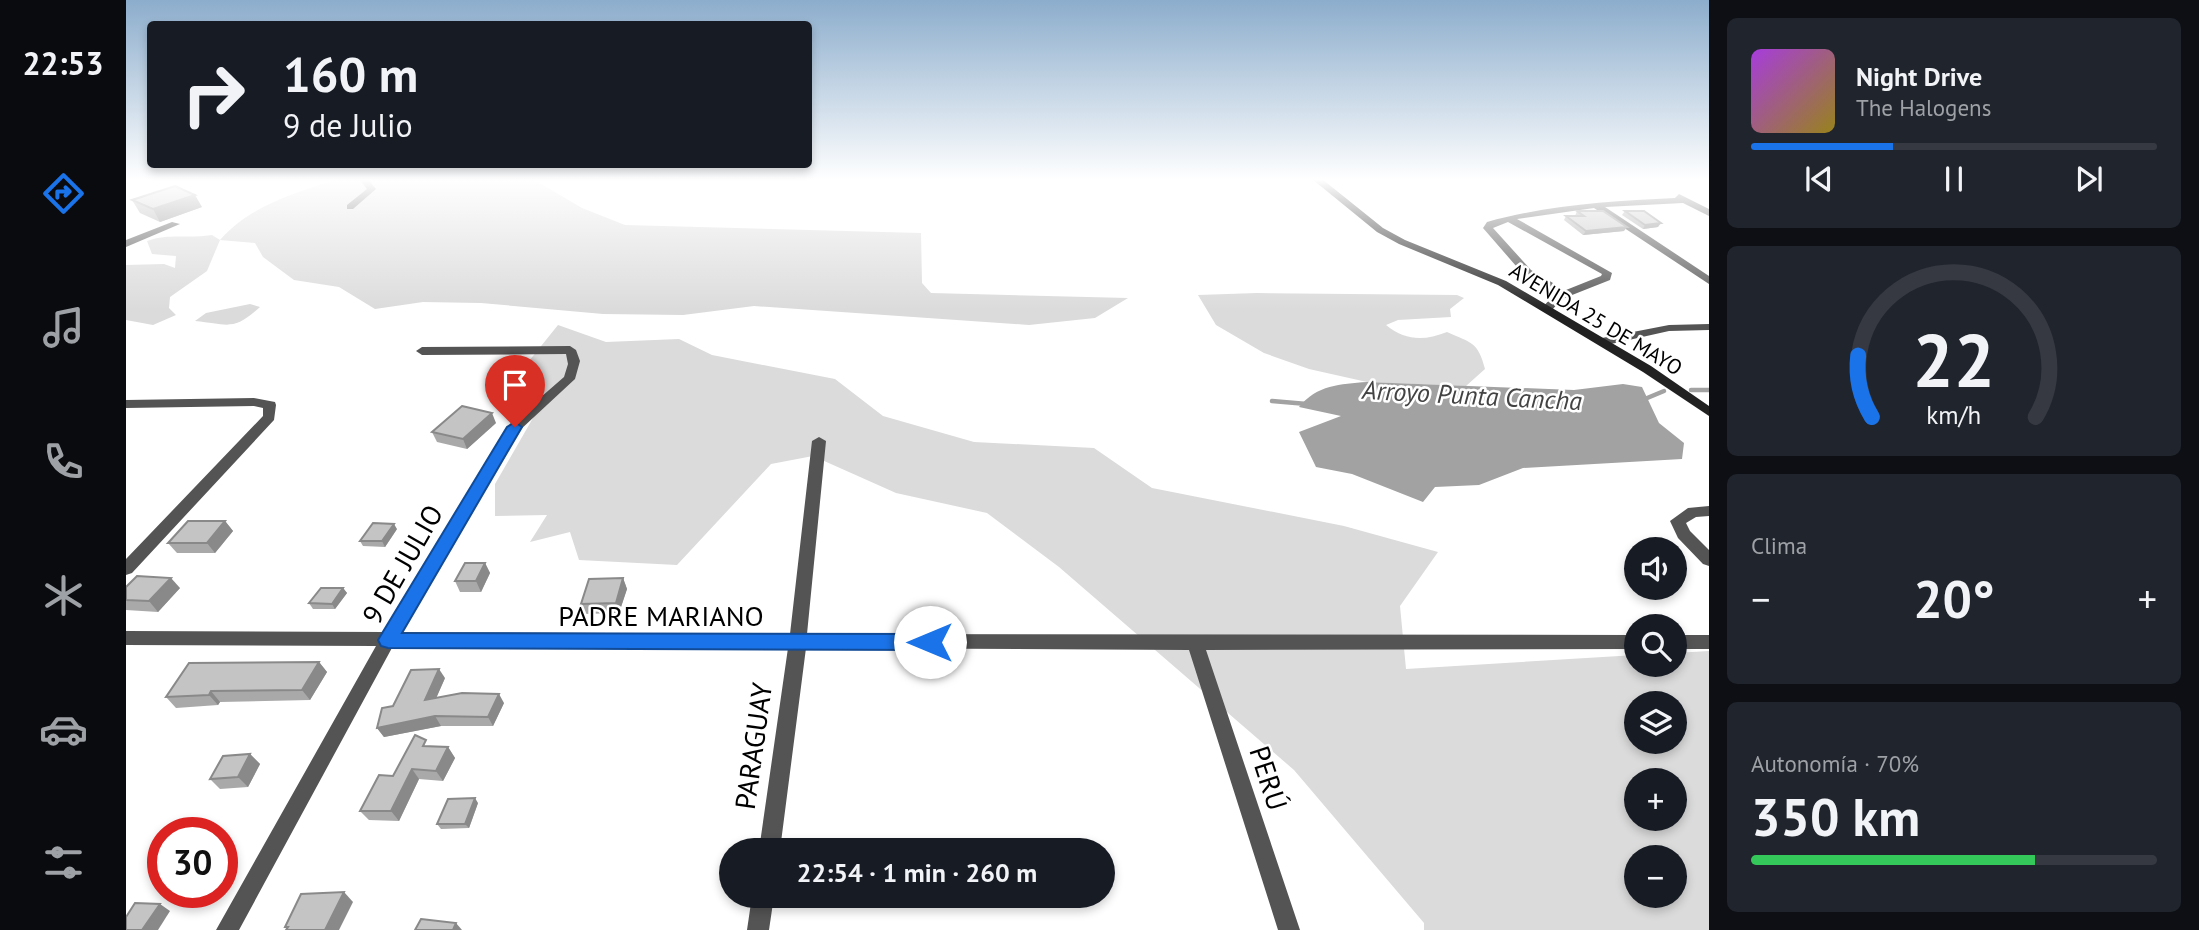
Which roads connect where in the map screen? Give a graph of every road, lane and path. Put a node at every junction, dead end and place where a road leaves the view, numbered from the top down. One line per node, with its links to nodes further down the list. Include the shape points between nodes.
1 (1370, 222): 9 (main road, AVENIDA 25 DE MAYO, via 1502,283)
2 (1495, 222): 8 (street, via 1488,228 1527,272 1554,288)
3 (1516, 222): 8 (street, via 1607,273 1606,278)
4 (1621, 222): 7 (street)
5 (175, 224): 6 (street)
6 (126, 244)
7 (1709, 281)
8 (1558, 297): 9 (street)
9 (1547, 309): 11 (main road, AVENIDA 25 DE MAYO)
10 (1709, 327): 11 (street, via 1669,328)
11 (1602, 342): 14 (main road, AVENIDA 25 DE MAYO)
12 (422, 351): 20 (street, 9 DE JULIO, via 570,350 575,360 569,379 515,427)
13 (126, 404): 18 (street, via 270,405 269,417)
14 (1709, 412)
15 (819, 441): 21 (street, PARAGUAY)
16 (1709, 511): 17 (street, via 1693,512 1678,521 1683,534)
17 (1709, 560)
18 (126, 569)
19 (126, 638): 20 (street, PADRE MARIANO)
20 (388, 640): 21 (street, PADRE MARIANO); 28 (street, 9 DE JULIO)
21 (798, 641): 25 (street, PADRE MARIANO); 26 (street, PARAGUAY)
22 (1624, 642): 25 (street, PADRE MARIANO)
23 (1687, 642): 24 (street)
24 (1709, 642)
25 (1195, 643): 30 (street, PERÚ)
26 (771, 838)
27 (761, 908): 29 (street)
28 (227, 930)
29 (758, 930)
30 (1289, 930)

